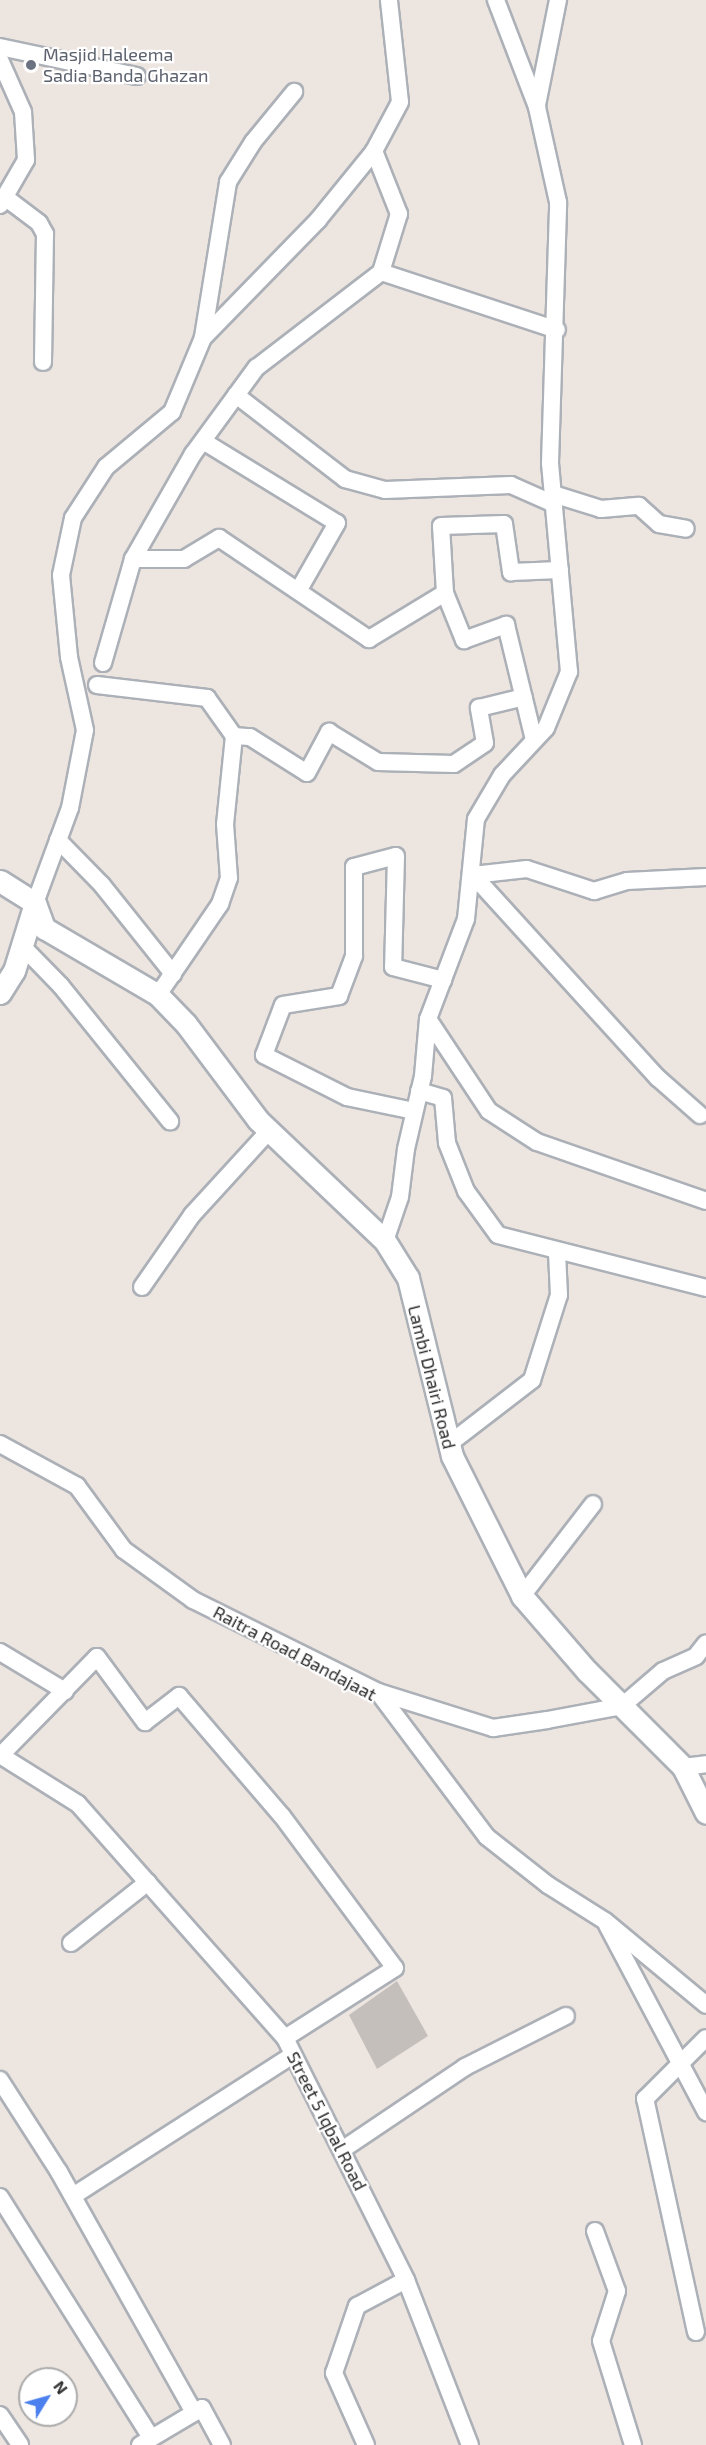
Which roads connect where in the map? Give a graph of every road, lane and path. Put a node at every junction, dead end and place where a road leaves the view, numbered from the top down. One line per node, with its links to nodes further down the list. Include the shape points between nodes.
1 (389, 0): 9 (street, via 400,102)
2 (496, 0): 8 (street)
3 (558, 0): 8 (street)
4 (0, 47): 6 (street)
5 (0, 60): 10 (street, via 23,112 26,160)
6 (137, 76)
7 (294, 92): 13 (street, via 253,142 228,182)
8 (537, 107): 12 (street, via 558,202)
9 (374, 151): 11 (street, via 399,214); 13 (street, via 318,220)
10 (3, 201): 14 (street, via 39,223 45,234)
11 (381, 272): 12 (street); 15 (street, via 256,368)
12 (557, 330): 17 (street, via 550,464)
13 (203, 338): 28 (street, via 172,412 106,466 73,518 61,575 69,657 85,729 70,808)
14 (43, 362)
15 (236, 395): 16 (street); 17 (street, via 345,479 385,490 511,485)
16 (203, 441): 19 (street); 21 (street, via 337,523)
17 (554, 499): 18 (street, via 601,509 639,506 659,524); 20 (street)
18 (686, 529)
19 (133, 559): 21 (street, via 184,558 219,538); 23 (street)
20 (560, 570): 22 (street, via 511,572 504,524 441,526); 27 (street, via 569,672 546,728)
21 (298, 591): 22 (street, via 369,639)
22 (445, 593): 25 (street, via 464,640 506,626)
23 (103, 663)
24 (97, 685): 26 (street, via 207,698)
25 (524, 697): 26 (street, via 479,708 485,743 454,764 378,762 329,732 307,773 250,737); 27 (street)
26 (234, 736): 34 (street, via 225,824 229,878 220,904)
27 (534, 741): 29 (street, via 502,775 476,819)
28 (58, 840): 32 (street); 34 (street, via 102,885)
29 (473, 875): 30 (street, via 527,869 594,891 627,881); 35 (street, via 466,919); 41 (street, via 658,1078)
30 (706, 877)
31 (0, 881): 32 (street)
32 (35, 903): 33 (street); 37 (street, via 44,928)
33 (23, 947): 36 (street); 42 (street, via 61,986)
34 (173, 974): 37 (street)
35 (443, 980): 38 (street); 40 (street, via 393,968 396,856 354,867 354,956 339,996 283,1005 264,1055 347,1098)
36 (0, 993)
37 (158, 994): 43 (street, Lambi Dhairi Road)
38 (428, 1019): 39 (street); 44 (street, via 489,1111 537,1142)
39 (419, 1091): 40 (street); 46 (street, via 443,1098 447,1143 466,1191 498,1235)
40 (414, 1111): 45 (street, via 400,1197)
41 (700, 1115)
42 (170, 1121)
43 (269, 1131): 45 (street, Lambi Dhairi Road); 47 (street, via 192,1215)
44 (706, 1201)
45 (386, 1241): 50 (street, Lambi Dhairi Road, via 408,1278)
46 (557, 1252): 48 (street); 50 (street, via 559,1295 532,1380)
47 (142, 1287)
48 (706, 1288)
49 (0, 1443): 56 (street, Raitra Road Bandajaat, via 77,1486 124,1550 193,1600)
50 (449, 1444): 52 (street, Lambi Dhairi Road)
51 (593, 1504): 52 (street)
52 (522, 1596): 57 (street, Lambi Dhairi Road, via 545,1626)
53 (706, 1643): 57 (street, via 696,1656 663,1671)
54 (0, 1652): 55 (street)
55 (65, 1691): 58 (street); 67 (street, Street 5 Iqbal Road, via 97,1657 145,1722 179,1696 282,1816 395,1968)
56 (378, 1692): 57 (street, via 493,1728); 63 (street, Raitra Road Bandajaat, via 487,1837)
57 (622, 1706): 60 (street, Lambi Dhairi Road)
58 (1, 1755): 62 (street, via 78,1804)
59 (706, 1764): 60 (street)
60 (683, 1767): 61 (street, Lambi Dhairi Road)
61 (706, 1813)
62 (148, 1882): 64 (street); 67 (street)
63 (605, 1921): 65 (street, Raitra Road Bandajaat); 70 (street)
64 (71, 1943)
65 (706, 2005)
66 (566, 2016): 73 (street, via 465,2067)
67 (285, 2038): 69 (street, Street 5 Iqbal Road)
68 (706, 2038): 70 (street)
69 (293, 2055): 73 (street, Street 5 Iqbal Road); 74 (street)
70 (680, 2063): 72 (street); 78 (street, via 645,2099)
71 (0, 2080): 74 (street)
72 (706, 2112)
73 (342, 2150): 77 (street, Street 5 Iqbal Road)
74 (72, 2196): 79 (street)
75 (0, 2198): 81 (street)
76 (595, 2231): 86 (street, via 617,2291 601,2341)
77 (406, 2280): 84 (street, via 357,2306 334,2373); 85 (street, Street 5 Iqbal Road)
78 (696, 2332)
79 (194, 2413): 81 (street); 83 (street, via 202,2408)
80 (0, 2415): 82 (street)
81 (146, 2441)
82 (20, 2445)
83 (222, 2445)
84 (366, 2445)
85 (470, 2445)
86 (633, 2445)

